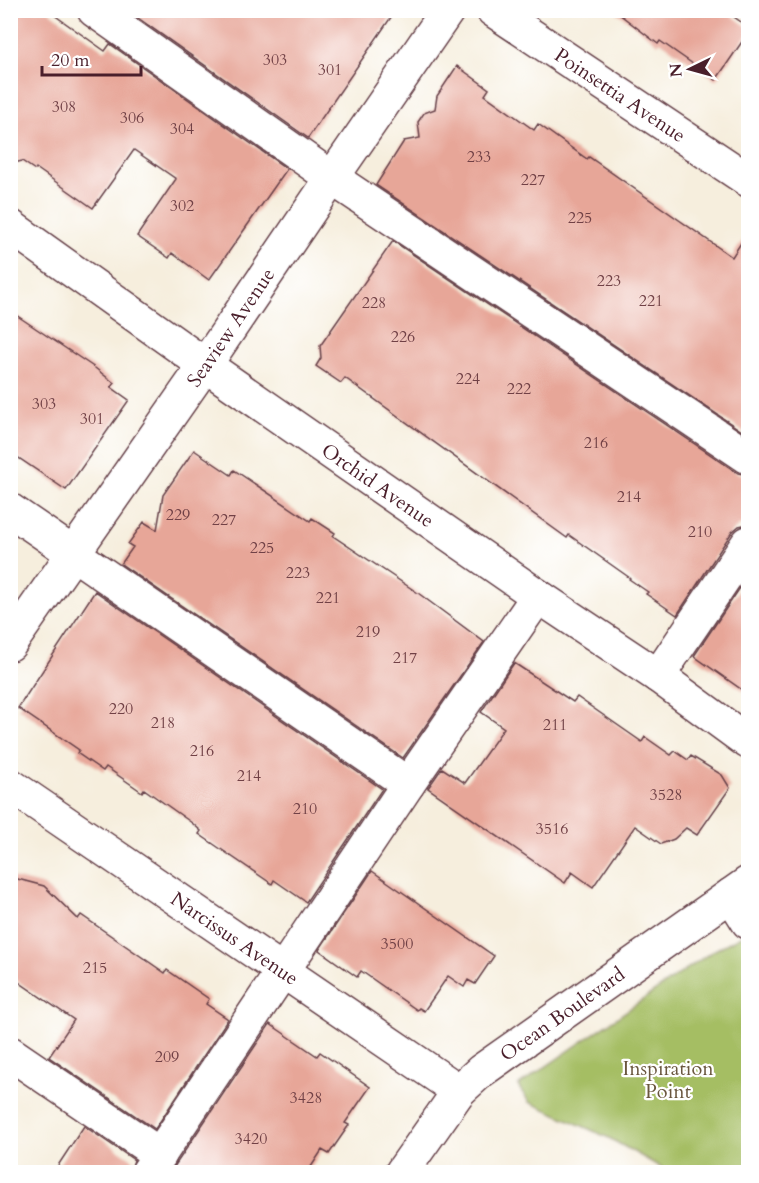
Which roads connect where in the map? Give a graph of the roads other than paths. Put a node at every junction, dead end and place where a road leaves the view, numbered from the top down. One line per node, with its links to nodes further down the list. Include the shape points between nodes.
1 (94, 10): 4 (street)
2 (448, 10): 4 (street, Seaview Avenue)
3 (493, 10): 5 (street, Poinsettia Avenue)
4 (332, 177): 7 (street, Seaview Avenue); 8 (street)
5 (748, 180)
6 (10, 226): 7 (street, Orchid Avenue)
7 (205, 365): 11 (street, Seaview Avenue); 12 (street, Orchid Avenue)
8 (748, 457)
9 (10, 510): 11 (street)
10 (748, 543): 14 (street)
11 (72, 554): 13 (street, Seaview Avenue); 16 (street)
12 (538, 596): 14 (street, Orchid Avenue); 16 (street)
13 (10, 644)
14 (658, 676): 15 (street, Orchid Avenue)
15 (748, 741)
16 (408, 784): 20 (street)
17 (10, 785): 20 (street, Narcissus Avenue)
18 (740, 889): 19 (street); 22 (street, Ocean Boulevard, via 481,1071)
19 (748, 922)
20 (283, 972): 22 (street, Narcissus Avenue); 23 (street)
21 (10, 1053): 23 (street)
22 (459, 1091): 24 (street, Ocean Boulevard)
23 (154, 1164)
24 (402, 1173)

